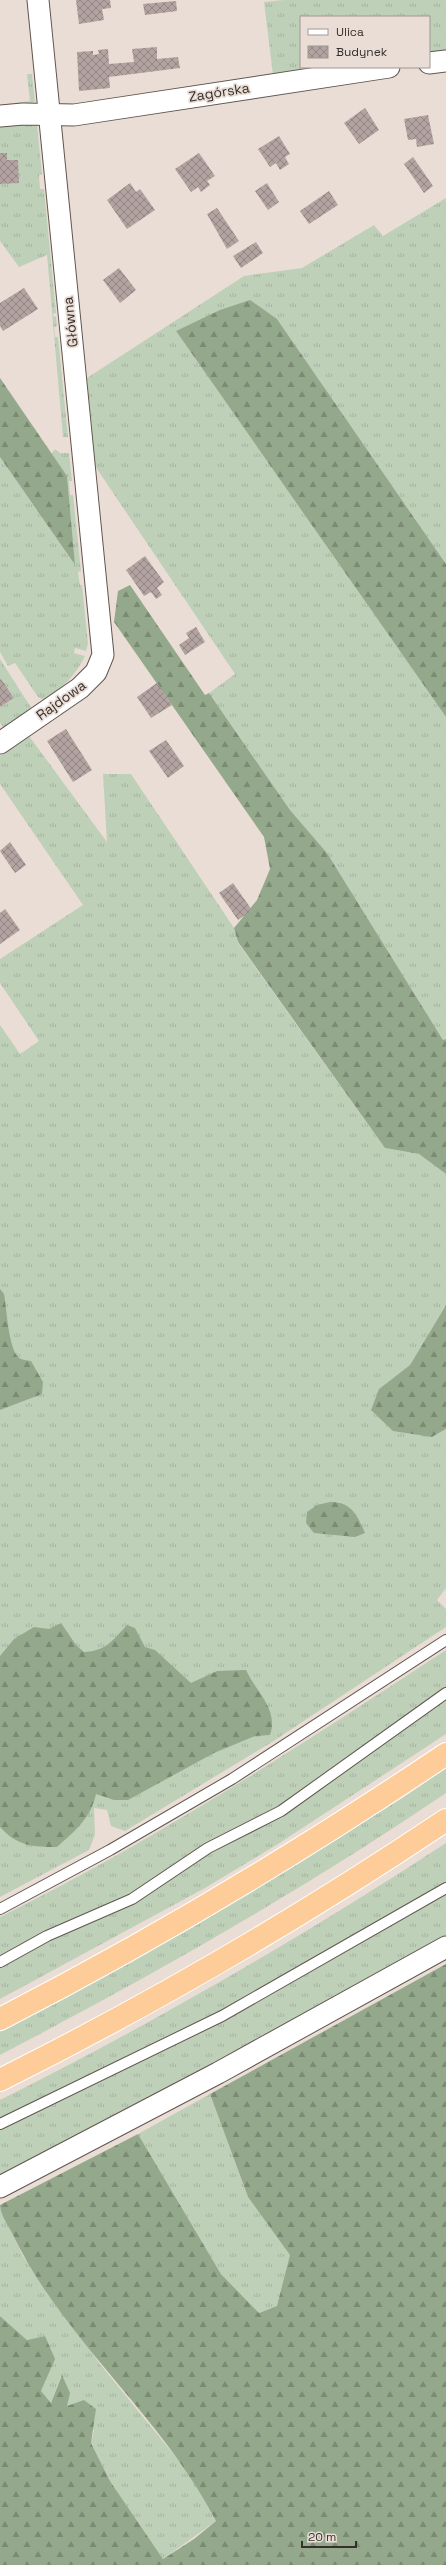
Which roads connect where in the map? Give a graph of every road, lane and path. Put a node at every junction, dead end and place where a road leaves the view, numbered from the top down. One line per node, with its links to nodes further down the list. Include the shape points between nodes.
1 (38, 0): 5 (street, Główna)
2 (446, 61): 3 (street)
3 (430, 63)
4 (382, 68): 5 (street, Zagórska, via 74,115)
5 (50, 114): 6 (street, Zagórska); 7 (street, Główna)
6 (0, 116)
7 (103, 644): 8 (street, Rajdowa, via 100,664 90,679)
8 (0, 743)
9 (446, 1640): 14 (lane, via 232,1779 122,1843)
10 (446, 1693): 16 (lane, via 281,1812 208,1848 132,1899 47,1936)
11 (446, 1754): 17 (highway, via 231,1892)
12 (446, 1820): 18 (highway, via 264,1936 156,1998)
13 (446, 1888): 19 (lane, via 222,2016)
14 (0, 1909)
15 (446, 1947): 20 (street, via 218,2073)
16 (0, 1962)
17 (0, 2019)
18 (0, 2080)
19 (0, 2124)
20 (0, 2188)

